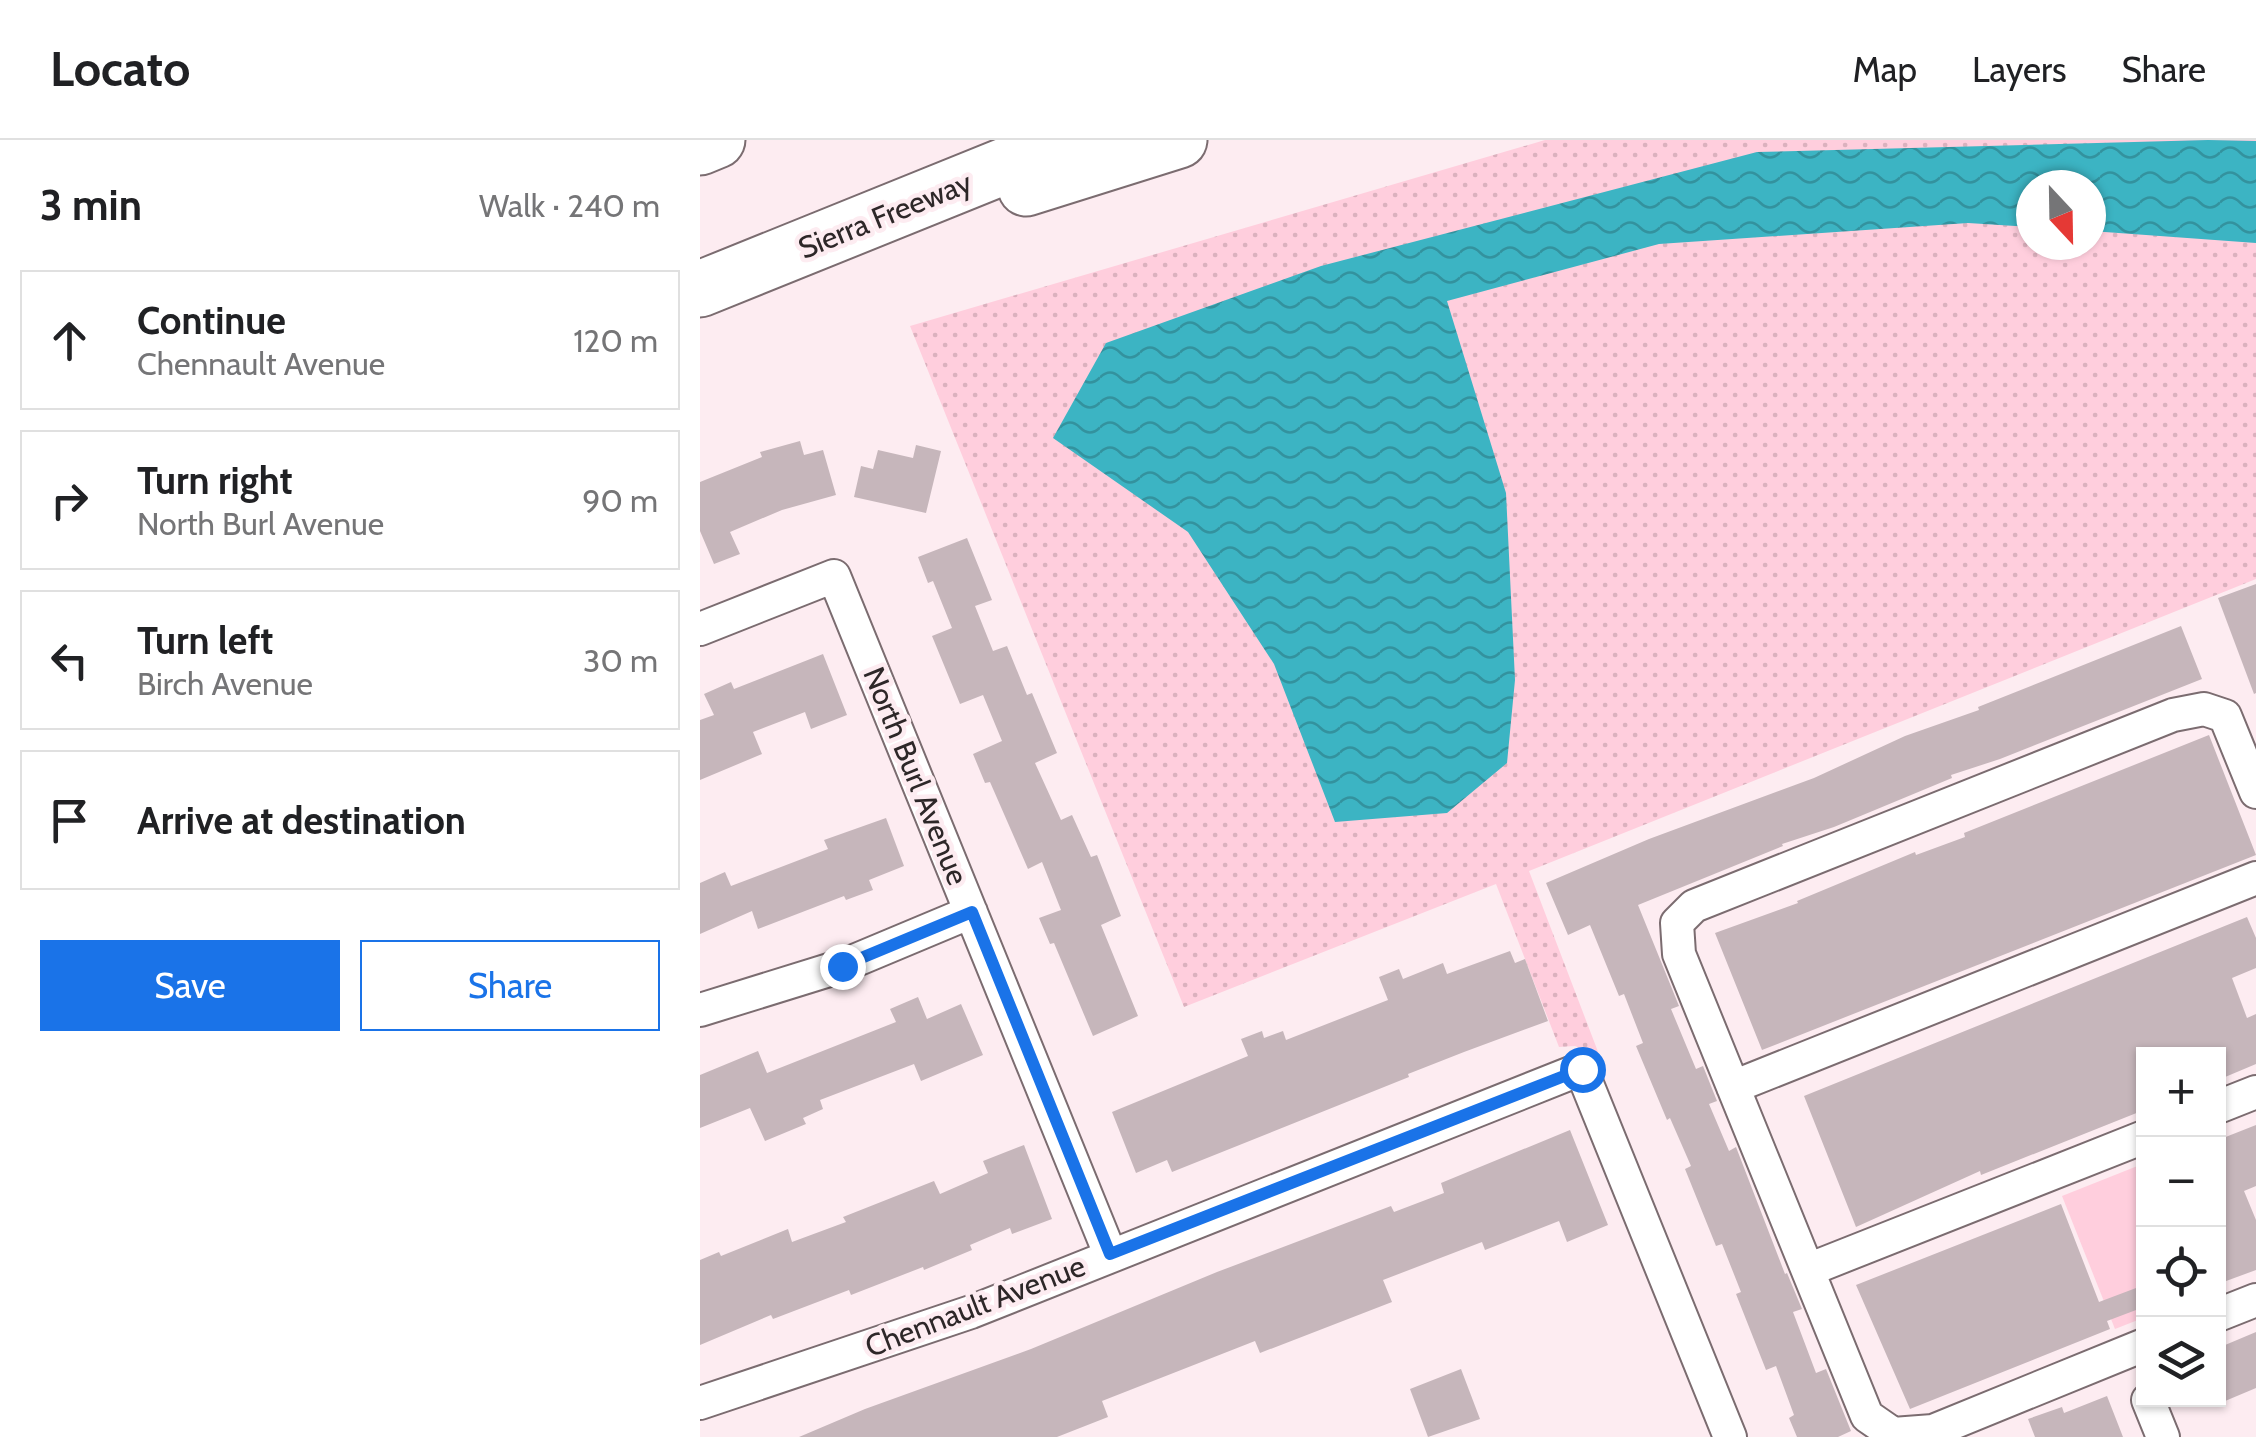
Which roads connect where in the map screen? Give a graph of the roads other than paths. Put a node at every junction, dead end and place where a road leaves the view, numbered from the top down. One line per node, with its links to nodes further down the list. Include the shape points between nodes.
1 (718, 140): 4 (highway)
2 (1070, 140): 5 (highway, Sierra Freeway)
3 (1179, 140): 5 (highway, via 994,198)
4 (700, 147)
5 (880, 216): 6 (highway, Sierra Freeway)
6 (700, 289)
7 (700, 629): 10 (street, North Burl Avenue, via 834,576)
8 (2256, 792): 12 (street, via 2225,716 2204,709 2174,715 1694,906 1677,923 1678,954)
9 (2256, 878): 12 (street)
10 (972, 912): 11 (street, via 842,966); 16 (street, North Burl Avenue)
11 (700, 1010)
12 (1733, 1087): 17 (street)
13 (2256, 1092): 14 (street)
14 (2226, 1104)
15 (2136, 1140): 17 (street)
16 (1110, 1254): 21 (street, Chennault Avenue, via 919,1331); 23 (street, Chennault Avenue, via 1582,1069)
17 (1808, 1270): 20 (street, via 1868,1416 1894,1434 1933,1431)
18 (2256, 1300): 19 (street)
19 (2226, 1312)
20 (2136, 1348)
21 (700, 1403)
22 (2151, 1407): 24 (street)
23 (1730, 1437)
24 (2163, 1437)

